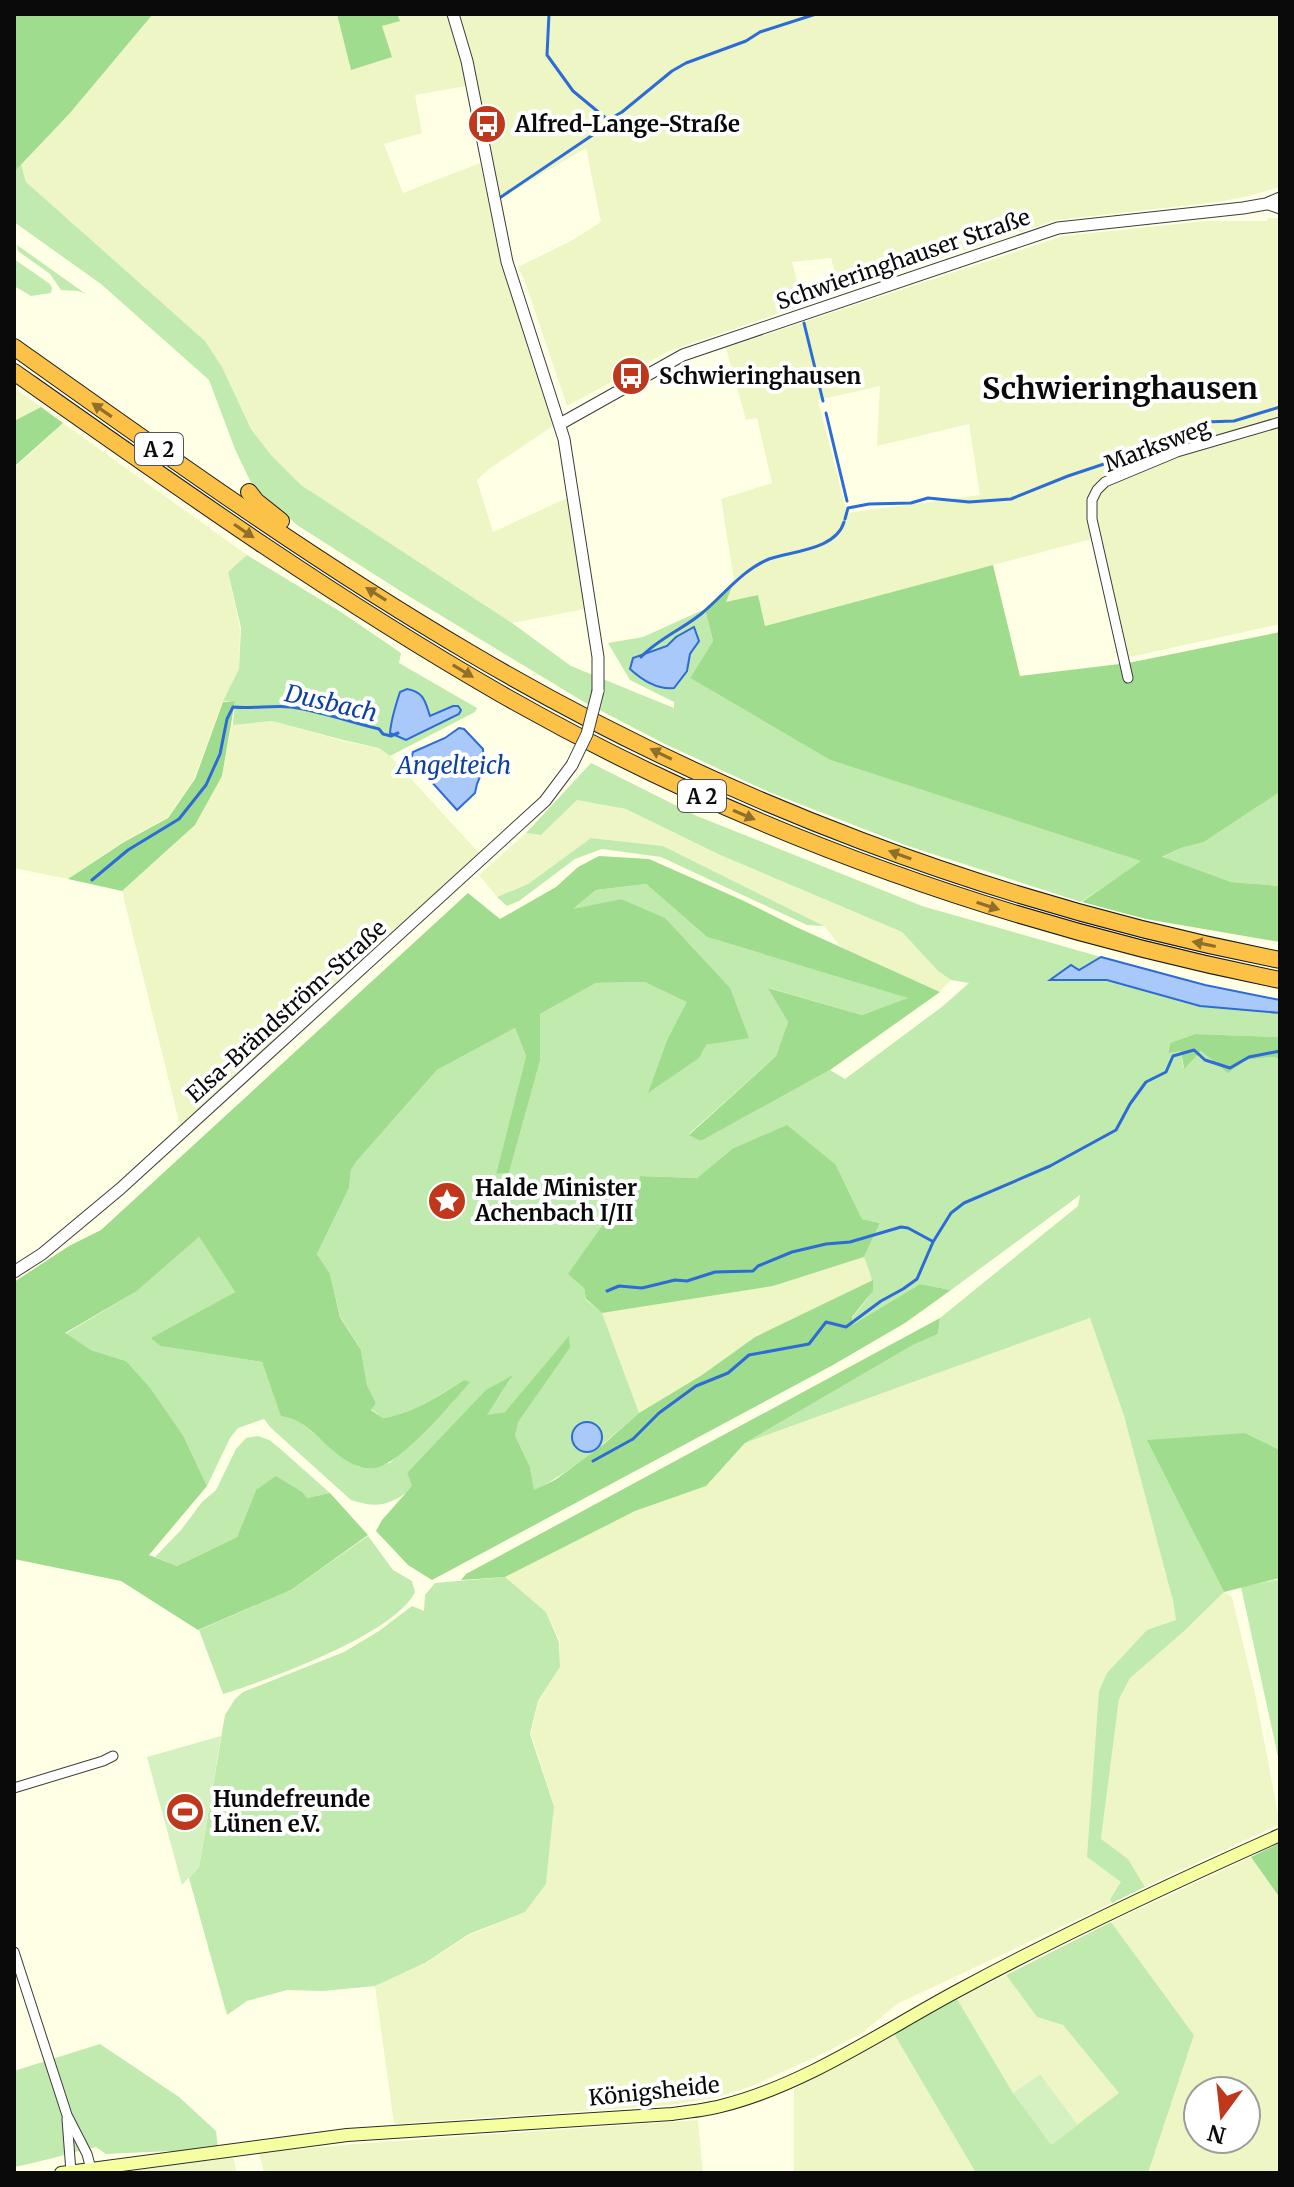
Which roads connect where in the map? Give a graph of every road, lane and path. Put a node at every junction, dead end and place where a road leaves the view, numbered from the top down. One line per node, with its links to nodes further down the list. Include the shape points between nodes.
1 (453, 14): 8 (street, via 507,262)
2 (1280, 198): 3 (street)
3 (1266, 204): 4 (street, Schwieringhauser Straße); 8 (street, Schwieringhauser Straße, via 1058,228 683,355)
4 (1280, 209)
5 (14, 347): 10 (highway, A 2, one-way to 5)
6 (14, 372): 13 (highway, A 2, one-way to 13, via 366,612 500,694 660,776 817,845 1000,910 1134,948)
7 (1280, 422): 11 (street, Marksweg, via 1153,460 1097,490 1092,519)
8 (560, 424): 14 (street, Elsa-Brändström-Straße, bridge, via 599,664 587,734 572,765 545,801 184,1131 79,1225)
9 (249, 492): 10 (highway)
10 (305, 550): 12 (highway, A 2, one-way to 10, via 1018,895 763,801 659,754 515,678)
11 (1128, 678)
12 (1280, 960)
13 (1280, 980)
14 (14, 1272)
15 (113, 1756): 16 (street)
16 (14, 1788)
17 (1280, 1835): 20 (main road, Königsheide, via 1106,1915 794,2080 719,2107 349,2135)
18 (14, 1952): 19 (street)
19 (67, 2115): 20 (street); 21 (street)
20 (91, 2169): 21 (main road, Königsheide)
21 (66, 2172)

